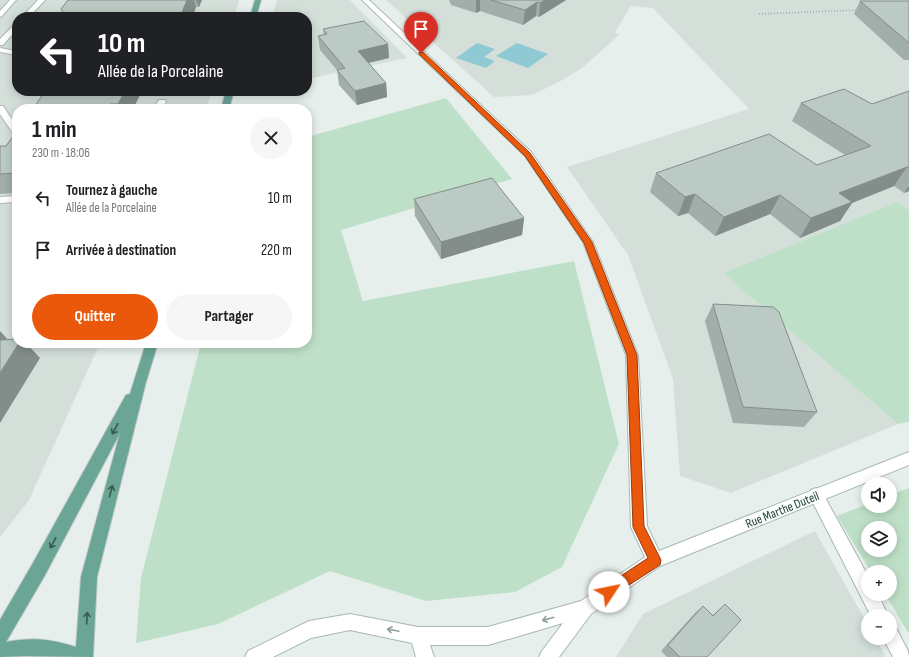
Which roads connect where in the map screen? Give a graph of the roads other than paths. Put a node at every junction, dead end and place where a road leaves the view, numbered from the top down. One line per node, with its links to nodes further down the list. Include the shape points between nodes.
1 (13, 0): 7 (street)
2 (42, 0): 5 (street)
3 (258, 0): 6 (main road)
4 (365, 0): 20 (street, via 528,154 588,242 632,355 639,527)
5 (30, 12)
6 (254, 12)
7 (0, 15)
8 (12, 30): 9 (street)
9 (0, 42)
10 (0, 50): 11 (street)
11 (12, 52)
12 (0, 108): 13 (street)
13 (12, 126)
14 (12, 199): 15 (street)
15 (0, 200)
16 (150, 348): 17 (main road)
17 (140, 382): 23 (main road, one-way to 23); 28 (main road, one-way to 17, via 89,577)
18 (909, 458): 19 (street, Rue Marthe Duteil)
19 (816, 495): 20 (street, Rue Marthe Duteil); 21 (street)
20 (655, 560): 22 (street, Rue Marthe Duteil)
21 (861, 581)
22 (585, 608): 24 (street, one-way to 24, via 488,636); 31 (street)
23 (0, 636)
24 (418, 636): 29 (street, one-way to 29, via 350,622 309,630); 30 (street)
25 (896, 645): 32 (street)
26 (0, 652): 27 (main road, via 24,647 56,649)
27 (78, 657)
28 (84, 657)
29 (254, 657)
30 (425, 657)
31 (548, 657)
32 (902, 657)

